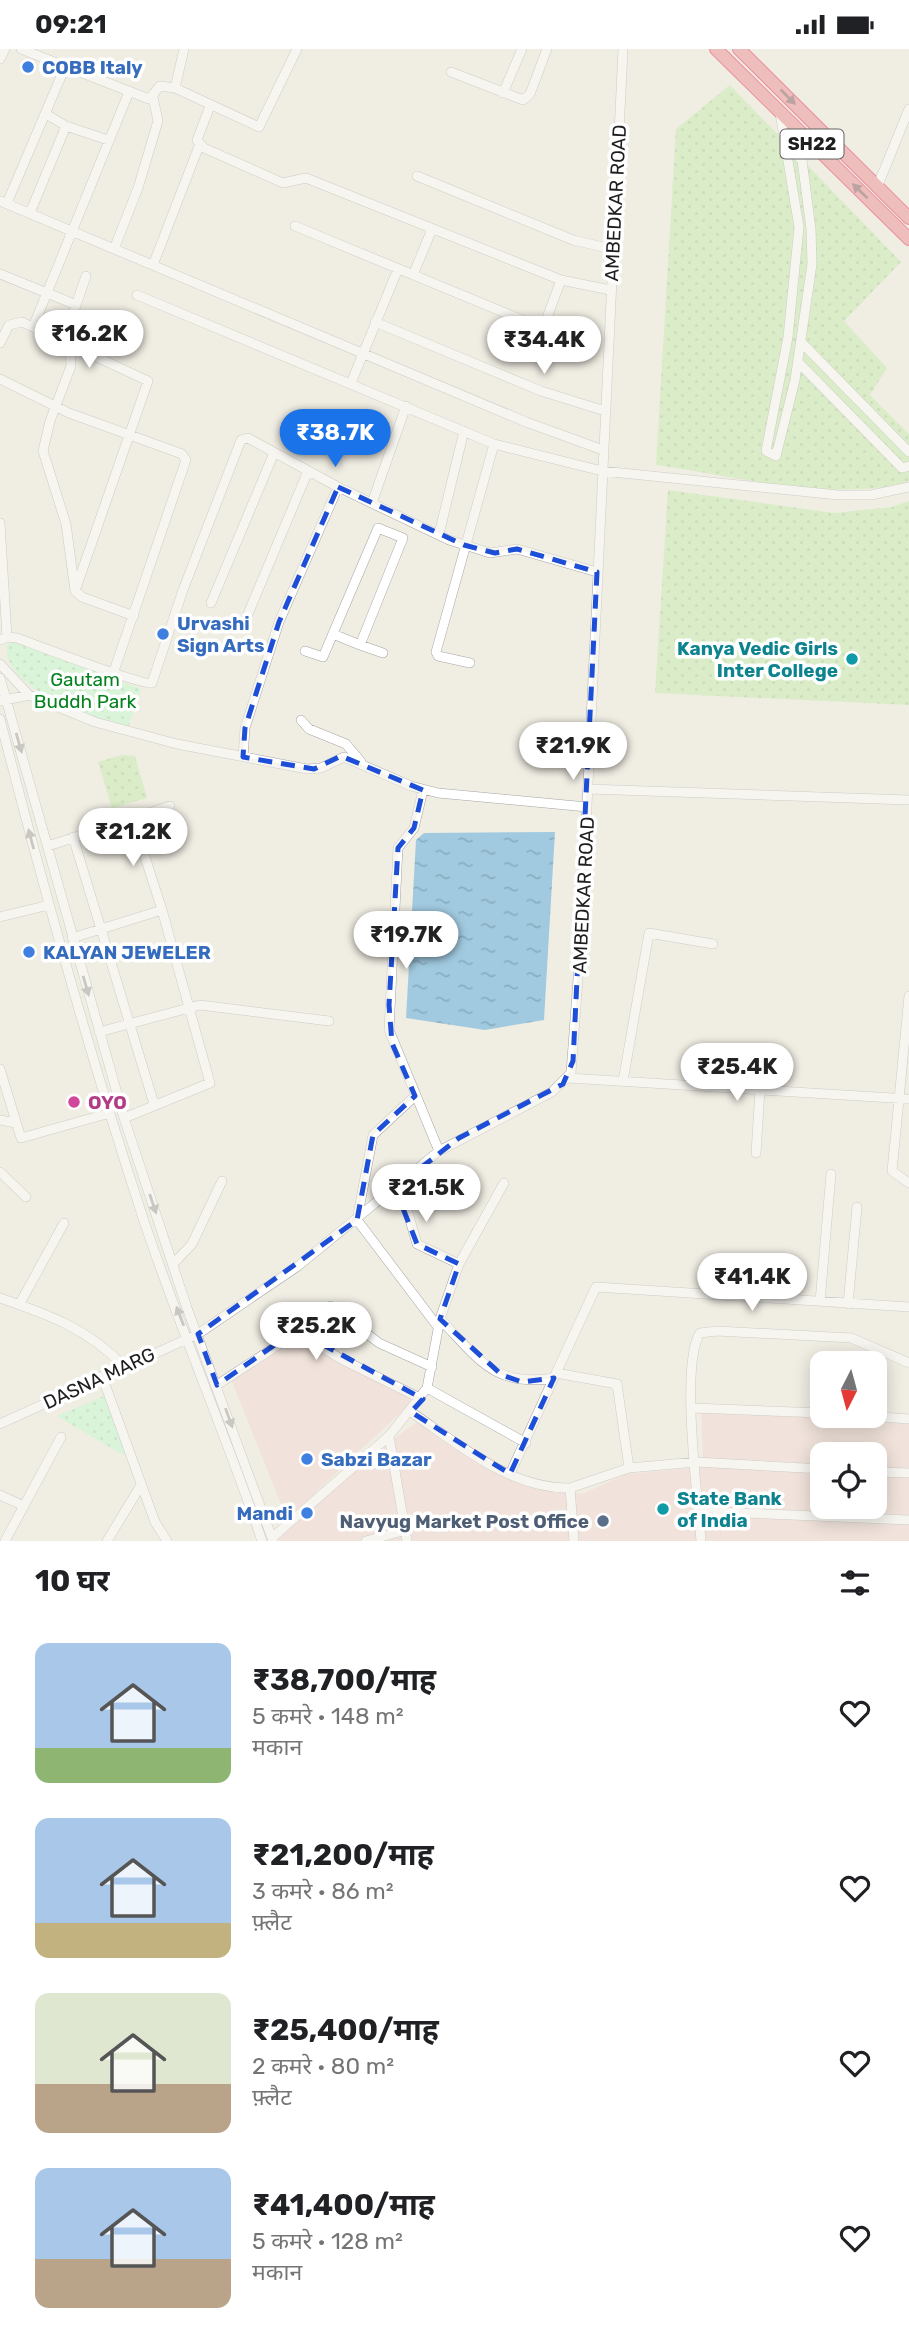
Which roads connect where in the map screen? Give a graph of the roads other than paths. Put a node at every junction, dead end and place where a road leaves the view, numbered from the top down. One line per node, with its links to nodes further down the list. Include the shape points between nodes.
1 (5, 49): 10 (street)
2 (21, 49): 11 (street)
3 (183, 49): 14 (street)
4 (297, 49): 19 (street, via 259,127)
5 (522, 49): 17 (street)
6 (547, 49): 17 (street, via 528,98)
7 (623, 49): 37 (street, AMBEDKAR ROAD)
8 (716, 49): 15 (highway, SH22)
9 (739, 49): 13 (highway, SH22)
10 (0, 59)
11 (65, 67): 16 (street); 22 (street)
12 (451, 72): 17 (street)
13 (767, 77): 15 (highway); 28 (highway, SH22, one-way to 28)
14 (175, 88): 18 (street, via 160,86); 19 (street)
15 (757, 89): 21 (highway, SH22)
16 (129, 92): 18 (street); 24 (street)
17 (503, 93)
18 (153, 97): 36 (street, via 158,121)
19 (210, 106): 25 (street, via 197,140)
20 (909, 109): 28 (street)
21 (779, 111): 26 (street); 35 (highway, SH22, one-way to 21)
22 (46, 114): 23 (street); 29 (street)
23 (66, 126): 24 (street); 30 (street)
24 (108, 140): 34 (street)
25 (199, 146): 33 (street, via 283,183 306,178); 38 (street)
26 (787, 147): 51 (street, via 802,160 811,229 812,264); 54 (street, via 799,227 797,266 766,451 771,455 779,453)
27 (417, 176): 37 (street, via 573,240)
28 (878, 185): 31 (highway, SH22)
29 (3, 202): 30 (street)
30 (30, 213): 34 (street)
31 (909, 218)
32 (295, 226): 39 (street)
33 (432, 229): 41 (street); 43 (street)
34 (74, 232): 36 (street); 45 (street)
35 (909, 239)
36 (114, 249): 38 (street)
37 (612, 249): 44 (street, AMBEDKAR ROAD)
38 (153, 265): 53 (street)
39 (398, 269): 41 (street); 48 (street)
40 (0, 274): 45 (street)
41 (413, 275): 43 (street, via 539,326 545,323)
42 (86, 276): 47 (street)
43 (561, 281): 44 (street)
44 (610, 290): 59 (street, AMBEDKAR ROAD)
45 (47, 293): 47 (street); 49 (street)
46 (136, 295): 56 (street)
47 (74, 304): 52 (street)
48 (375, 322): 53 (street); 59 (street, via 541,391)
49 (33, 327): 50 (street, via 12,323); 52 (street)
50 (0, 343)
51 (802, 343): 54 (street); 64 (street)
52 (70, 344): 58 (street, via 71,366); 61 (street, via 148,381)
53 (362, 353): 56 (street); 63 (street)
54 (799, 362): 66 (street, via 902,468)
55 (0, 379): 58 (street)
56 (351, 383): 57 (street)
57 (406, 406): 60 (street); 71 (street)
58 (56, 407): 61 (street); 78 (street, via 44,442 44,458 66,524)
59 (605, 411): 63 (street, AMBEDKAR ROAD)
60 (464, 431): 62 (street); 75 (street)
61 (132, 435): 78 (street); 80 (street, via 182,454 187,466)
62 (494, 444): 68 (street); 76 (street)
63 (603, 450): 68 (street, AMBEDKAR ROAD)
64 (909, 452)
65 (274, 453): 67 (street); 79 (street); 89 (street, via 247,438 241,440 152,683 144,685)
66 (909, 466)
67 (308, 471): 69 (street); 81 (street)
68 (602, 471): 70 (street, via 838,495 871,495); 77 (street, AMBEDKAR ROAD)
69 (338, 487): 71 (street); 95 (street, via 279,622 245,728)
70 (909, 487)
71 (372, 503): 72 (street)
72 (398, 516): 74 (street); 75 (street)
73 (0, 523): 83 (street)
74 (391, 533): 82 (street, via 377,528); 84 (street, via 404,541)
75 (439, 534): 76 (street)
76 (464, 545): 77 (street, via 495,553 517,549); 87 (street, via 436,652)
77 (597, 572): 97 (street, AMBEDKAR ROAD)
78 (75, 591): 80 (street)
79 (211, 603)
80 (134, 616): 89 (street)
81 (245, 621)
82 (333, 634): 84 (street); 85 (street, via 323,657)
83 (3, 638): 89 (street)
84 (360, 645): 86 (street)
85 (305, 651)
86 (383, 653)
87 (470, 663)
88 (0, 664): 91 (street)
89 (114, 671)
90 (0, 678): 92 (street)
91 (29, 695): 92 (street); 95 (street, via 95,722)
92 (3, 700): 104 (street, one-way to 104)
93 (0, 719): 105 (street, one-way to 93)
94 (301, 720): 96 (street, via 309,729 346,744)
95 (243, 757): 96 (street, via 307,769 345,757)
96 (362, 764): 98 (street)
97 (588, 789): 99 (street); 101 (street, AMBEDKAR ROAD)
98 (423, 790): 101 (street); 120 (street, via 414,828 398,848 389,1005 392,1043)
99 (909, 800)
100 (170, 806): 102 (street)
101 (587, 807): 117 (street, AMBEDKAR ROAD, via 573,1061)
102 (132, 816): 103 (street); 106 (street)
103 (73, 837): 104 (street); 108 (street)
104 (48, 846): 109 (street)
105 (49, 905): 107 (street); 123 (street)
106 (162, 910): 108 (street); 112 (street)
107 (0, 917)
108 (99, 929): 109 (street); 114 (street)
109 (72, 938): 115 (street, one-way to 115)
110 (713, 944): 118 (street, via 649,933)
111 (909, 996): 121 (street)
112 (190, 1006): 113 (street, via 225,1006); 114 (street); 122 (street, via 210,1083)
113 (329, 1021)
114 (129, 1023): 115 (street); 122 (street)
115 (99, 1032): 124 (street)
116 (0, 1069): 126 (street)
117 (568, 1078): 118 (street); 127 (street, via 552,1092)
118 (623, 1081): 119 (street)
119 (760, 1090): 121 (street); 128 (street)
120 (415, 1096): 127 (street); 137 (street, via 373,1135)
121 (904, 1098): 133 (street, via 892,1171)
122 (154, 1104): 124 (street)
123 (110, 1113): 126 (street, via 26,1139 18,1134); 148 (street, one-way to 123, via 152,1244)
124 (124, 1118): 139 (street, one-way to 139)
125 (0, 1120): 126 (street)
126 (16, 1123)
127 (439, 1151): 134 (street)
128 (756, 1153)
129 (0, 1172): 135 (street)
130 (831, 1174): 142 (street)
131 (222, 1181): 139 (street, via 192,1244)
132 (505, 1183): 140 (street)
133 (909, 1183)
134 (394, 1190): 137 (street); 140 (street, via 406,1206 417,1244)
135 (26, 1197)
136 (857, 1207): 143 (street)
137 (357, 1220): 147 (street); 148 (street)
138 (64, 1223): 144 (street)
139 (173, 1264): 148 (street)
140 (459, 1264): 147 (street)
141 (0, 1298): 144 (street)
142 (820, 1302): 143 (street); 152 (street, via 596,1287)
143 (848, 1304): 146 (street)
144 (19, 1305): 150 (street, via 91,1336)
145 (330, 1306): 151 (street, via 379,1343)
146 (909, 1307)
147 (439, 1323): 151 (street); 152 (street, via 502,1375 522,1382)
148 (193, 1336): 150 (street, DASNA MARG); 154 (street); 183 (street)
149 (909, 1363): 157 (street, via 851,1338 705,1331 693,1351)
150 (123, 1366): 153 (street, DASNA MARG)
151 (432, 1367): 155 (street)
152 (555, 1375): 165 (street); 167 (street, via 617,1384)
153 (102, 1376): 162 (street, DASNA MARG); 172 (street)
154 (217, 1385): 156 (street, via 298,1332); 179 (street, one-way to 179)
155 (427, 1388): 156 (street); 165 (street)
156 (421, 1398): 158 (street)
157 (693, 1408): 159 (street); 166 (street)
158 (411, 1412): 163 (street); 171 (street)
159 (810, 1413)
160 (887, 1417): 161 (street)
161 (909, 1419)
162 (0, 1424)
163 (389, 1436): 178 (street); 179 (street)
164 (61, 1437): 175 (street)
165 (526, 1443): 171 (street)
166 (696, 1462): 167 (street); 168 (street); 176 (street)
167 (629, 1468): 173 (street)
168 (810, 1468)
169 (887, 1472): 170 (street)
170 (909, 1473)
171 (510, 1474): 173 (street, via 534,1484)
172 (141, 1485): 181 (street); 182 (street)
173 (570, 1488): 186 (street)
174 (0, 1495): 175 (street)
175 (23, 1506): 180 (street)
176 (699, 1511): 177 (street); 187 (street)
177 (909, 1520)
178 (406, 1530): 184 (street); 185 (street)
179 (273, 1539)
180 (5, 1541)
181 (107, 1541)
182 (167, 1541)
183 (262, 1541)
184 (366, 1541)
185 (407, 1541)
186 (574, 1541)
187 (701, 1541)

